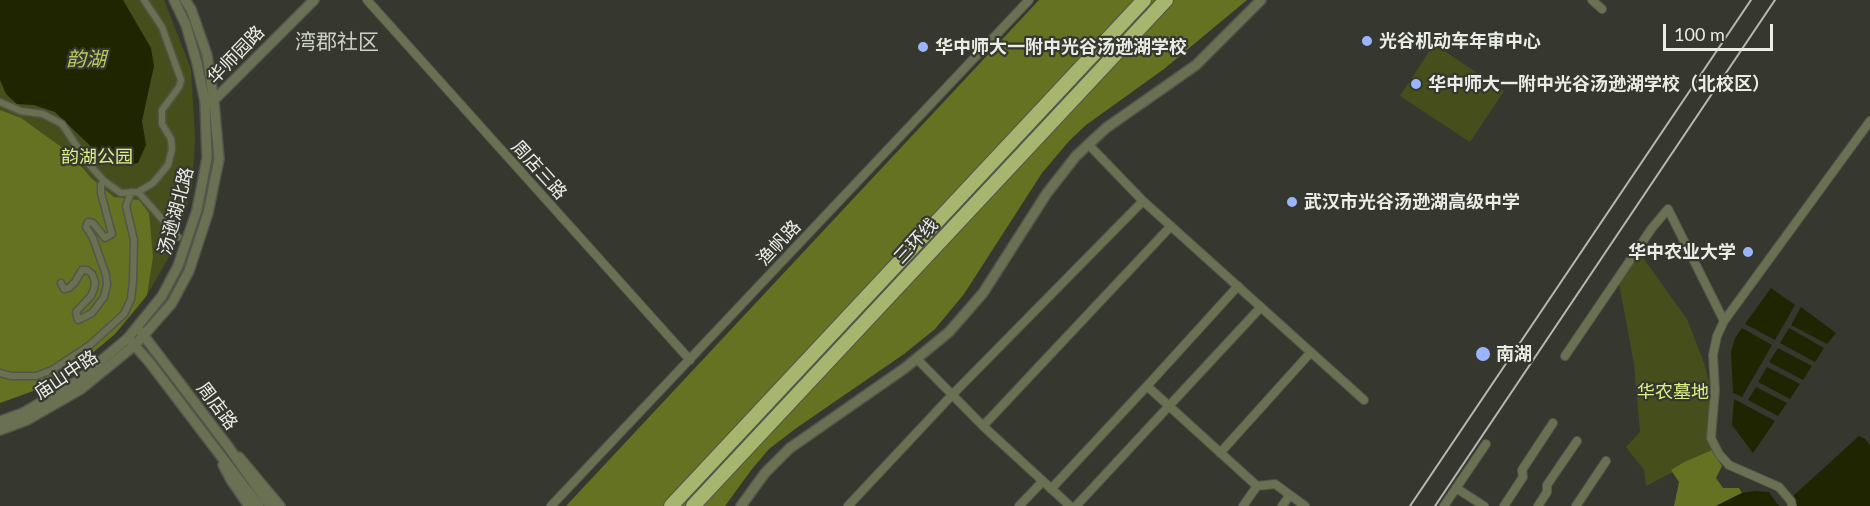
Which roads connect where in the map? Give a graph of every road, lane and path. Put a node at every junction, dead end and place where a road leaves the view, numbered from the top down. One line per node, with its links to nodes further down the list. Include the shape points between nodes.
1 (144, 0): 17 (street, via 158,18 181,80 162,110 162,124 171,139 168,165 153,183)
2 (174, 0): 13 (street, 汤逊湖北路)
3 (185, 0): 13 (street, 汤逊湖北路, via 207,55)
4 (314, 0): 13 (street, 华师园路)
5 (367, 0): 31 (street, 周店三路)
6 (1029, 0): 31 (street, 渔帆路)
7 (1143, 0): 55 (highway, 三环线)
8 (1166, 0): 56 (highway, 三环线)
9 (1261, 0): 15 (street, via 1196,65)
10 (1592, 0): 11 (street)
11 (1602, 9)
12 (0, 102): 16 (street, via 21,111 43,114 62,124)
13 (210, 102): 25 (street, 汤逊湖北路, via 207,158 197,210 178,266 162,296); 26 (street, 汤逊湖北路, via 219,159 200,241 172,303)
14 (1870, 121): 24 (street)
15 (1088, 144): 18 (street); 30 (street, via 1047,193 974,305)
16 (104, 181): 17 (street, via 121,193); 21 (street, via 101,193 112,234 105,238 93,223 88,222 86,227 106,275 104,297 92,313 78,320 76,312 94,289 92,274 82,270 69,288 64,289)
17 (134, 192): 20 (street); 32 (street, via 126,206 134,240 131,299 124,314 90,345 52,370 36,376)
18 (1143, 201): 19 (street); 34 (street)
19 (1171, 226): 22 (street); 39 (street)
20 (178, 237)
21 (61, 283)
22 (1238, 286): 23 (street); 33 (street)
23 (1261, 307): 28 (street); 36 (street)
24 (1724, 321): 29 (street, via 1668,209); 70 (street, via 1713,355 1712,438 1729,465 1779,488)
25 (136, 328): 26 (street, 周店路); 27 (street, 汤逊湖北路)
26 (144, 336): 27 (street, 庙山中路); 43 (street, 周店路)
27 (132, 342): 37 (street, 庙山中路, via 76,382 23,413); 40 (street, 庙山中路, via 81,388 27,420); 51 (street, 周店路)
28 (1311, 352): 35 (street); 44 (street)
29 (1565, 356)
30 (917, 359): 34 (street); 57 (street, via 790,448)
31 (690, 360): 54 (street, 渔帆路)
32 (0, 373)
33 (1147, 386): 36 (street); 49 (street)
34 (952, 395): 39 (street); 58 (street)
35 (1364, 400)
36 (1168, 405): 44 (street); 61 (street)
37 (0, 421)
38 (1553, 423): 67 (street, via 1521,470 1523,477)
39 (982, 426): 46 (street)
40 (0, 430)
41 (1577, 441): 68 (street, via 1547,485)
42 (1486, 444): 48 (street)
43 (227, 445): 51 (street, 周店路); 53 (street)
44 (1220, 453): 47 (street)
45 (1606, 461): 69 (street)
46 (1043, 481): 49 (street); 59 (street)
47 (1257, 486): 50 (street, via 1275,484); 62 (street)
48 (1456, 488): 65 (street); 66 (street)
49 (1051, 489): 60 (street)
50 (1290, 495): 63 (street); 64 (street)
51 (256, 501): 52 (street, 周店路)
52 (270, 506)
53 (280, 506)
54 (551, 506)
55 (671, 506)
56 (693, 506)
57 (741, 506)
58 (848, 506)
59 (1019, 506)
60 (1070, 506)
61 (1076, 506)
62 (1243, 506)
63 (1282, 506)
64 (1305, 506)
65 (1444, 506)
66 (1484, 506)
67 (1504, 506)
68 (1538, 506)
69 (1576, 506)
70 (1792, 506)

